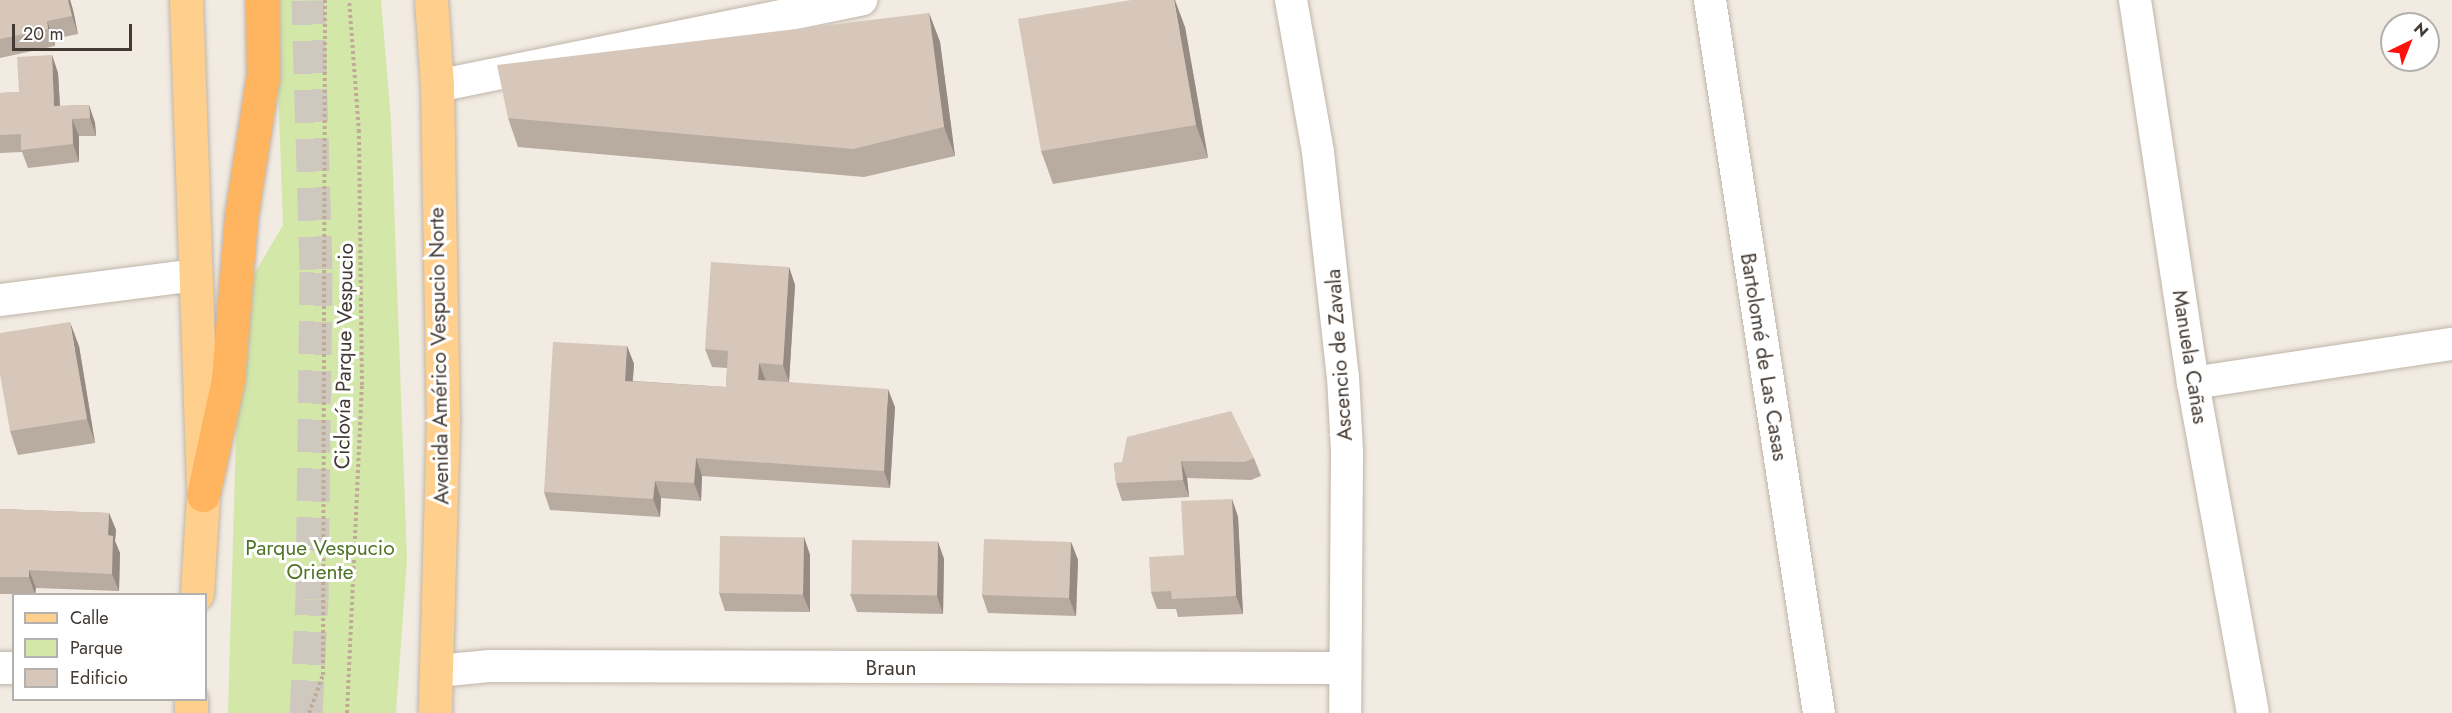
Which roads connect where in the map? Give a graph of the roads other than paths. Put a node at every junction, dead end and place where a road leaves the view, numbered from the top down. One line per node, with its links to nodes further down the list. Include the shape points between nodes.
1 (186, 0): 10 (main road)
2 (262, 0): 14 (highway, via 263,75 241,217 228,379)
3 (431, 0): 9 (main road, Avenida Américo Vespucio Norte)
4 (861, 0): 8 (street)
5 (1292, 0): 16 (street, Ascencio de Zavala, via 1318,152 1338,312 1347,452)
6 (1710, 0): 20 (street, Bartolomé de Las Casas)
7 (2135, 0): 13 (street, Manuela Cañas)
8 (732, 13): 9 (street)
9 (437, 86): 17 (main road, Avenida Américo Vespucio Norte, via 443,418)
10 (194, 274): 11 (street); 14 (main road)
11 (0, 300)
12 (2452, 344): 13 (street)
13 (2193, 383): 21 (street, Manuela Cañas)
14 (203, 495): 15 (main road)
15 (197, 593)
16 (1345, 668): 17 (street, Braun, via 490,666); 19 (street, Ascencio de Zavala)
17 (437, 671): 18 (main road, Avenida Américo Vespucio Norte)
18 (435, 713)
19 (1345, 713)
20 (1820, 713)
21 (2253, 713)

